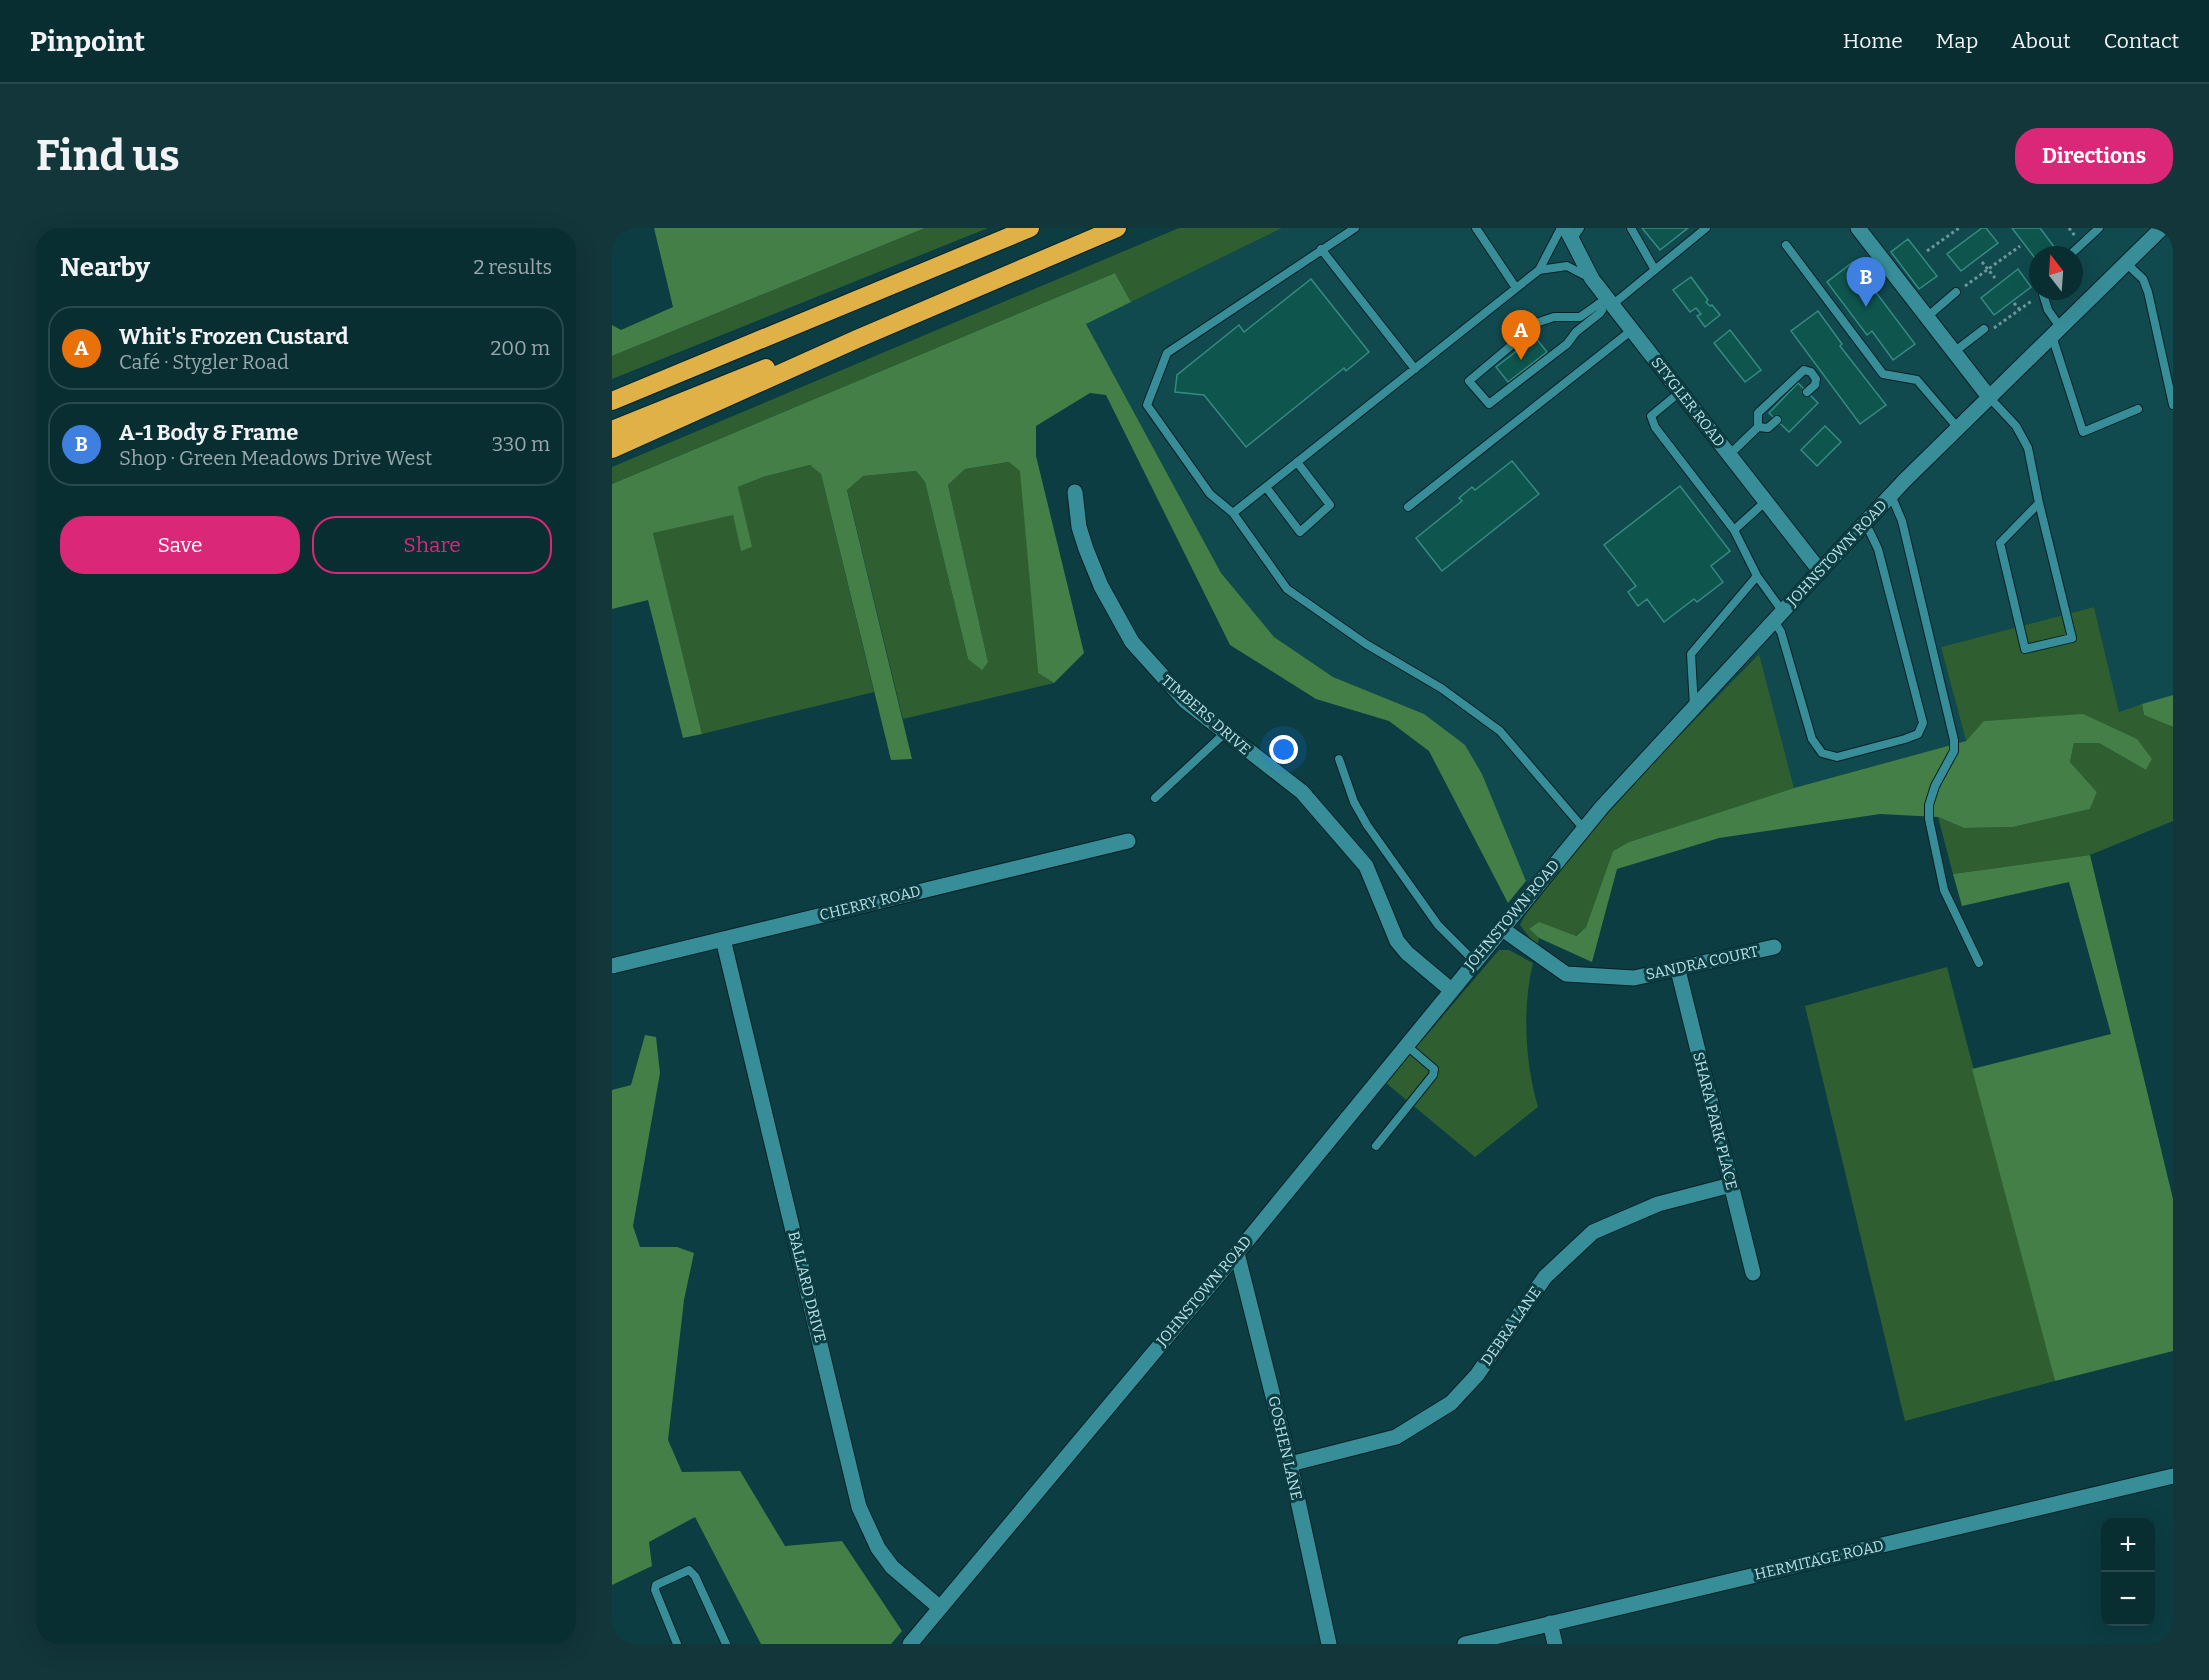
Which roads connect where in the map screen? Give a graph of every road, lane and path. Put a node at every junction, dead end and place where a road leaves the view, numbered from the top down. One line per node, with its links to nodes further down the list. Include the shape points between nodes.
1 (1030, 228): 43 (highway)
2 (1117, 228): 37 (highway)
3 (1354, 228): 17 (lane)
4 (1476, 228): 26 (lane)
5 (1560, 228): 21 (lane)
6 (1580, 228): 13 (lane)
7 (1631, 228): 22 (lane)
8 (1706, 228): 22 (lane)
9 (2099, 228): 16 (lane)
10 (2162, 228): 20 (street, JOHNSTOWN ROAD)
11 (1957, 229): 18 (path)
12 (1864, 230): 33 (street)
13 (1568, 235): 25 (street, STYGLER ROAD)
14 (1786, 244): 48 (lane, via 1883,374 1917,380)
15 (2020, 246): 23 (path)
16 (2080, 246)
17 (1321, 249): 39 (lane); 59 (lane, via 1167,353 1147,405 1210,494)
18 (1927, 251)
19 (1982, 262): 23 (path)
20 (2126, 263): 36 (street, JOHNSTOWN ROAD); 44 (lane, via 2143,279 2148,292)
21 (1539, 270): 25 (lane, via 1567,266); 26 (lane)
22 (1655, 270): 30 (lane)
23 (1989, 270): 24 (path); 27 (path)
24 (1995, 278)
25 (1592, 279): 30 (street, STYGLER ROAD)
26 (1516, 288): 39 (lane)
27 (1956, 292): 33 (lane)
28 (2033, 300): 32 (path)
29 (2046, 300): 36 (lane)
30 (1606, 302): 30 (lane, via 1580,317 1539,321 1469,381 1489,404 1567,344 1600,313); 35 (street, STYGLER ROAD)
31 (2014, 303): 32 (path)
32 (2020, 310): 34 (path, via 1992,330)
33 (1927, 317): 38 (street)
34 (1984, 329): 38 (lane)
35 (1632, 330): 40 (street, STYGLER ROAD); 58 (lane)
36 (2056, 332): 42 (street, JOHNSTOWN ROAD); 45 (lane, via 2083,432)
37 (857, 339): 49 (highway, via 757,371); 50 (highway)
38 (1954, 352): 42 (street)
39 (1415, 369): 52 (lane)
40 (1680, 392): 51 (street, STYGLER ROAD); 61 (lane, via 1651,416 1655,428)
41 (1807, 392): 47 (lane, via 1816,379 1804,370 1758,413)
42 (1989, 398): 48 (street, JOHNSTOWN ROAD); 57 (lane, via 2016,426 2028,448)
43 (612, 401)
44 (2173, 405)
45 (2138, 409)
46 (1777, 420): 47 (lane, via 1768,428)
47 (1758, 427): 51 (lane)
48 (1958, 428): 55 (street, JOHNSTOWN ROAD)
49 (612, 429)
50 (612, 449)
51 (1729, 455): 56 (street, STYGLER ROAD)
52 (1297, 462): 53 (lane); 53 (lane, via 1330,505 1300,532)
53 (1266, 487): 59 (lane)
54 (1075, 492): 66 (street, TIMBERS DRIVE, via 1086,549 1132,642 1185,701)
55 (1891, 495): 60 (street, JOHNSTOWN ROAD); 75 (lane, via 1902,521 1954,740 1954,751 1935,786 1929,819 1944,890)
56 (1766, 501): 61 (lane); 62 (street, STYGLER ROAD)
57 (2039, 503): 57 (lane, via 2072,638 2025,649 2000,543)
58 (1408, 507)
59 (1233, 513): 69 (lane, via 1287,589 1366,644 1441,688 1500,731)
60 (1865, 522): 62 (street, JOHNSTOWN ROAD); 64 (lane, via 1878,549 1923,723 1918,734 1837,757 1822,753 1812,739)
61 (1734, 530): 63 (lane)
62 (1820, 571): 64 (street, JOHNSTOWN ROAD)
63 (1757, 576): 64 (lane); 65 (lane, via 1691,654)
64 (1778, 616): 65 (street, JOHNSTOWN ROAD)
65 (1694, 708): 69 (street, JOHNSTOWN ROAD)
66 (1225, 733): 68 (lane); 78 (street, TIMBERS DRIVE, via 1302,792 1366,866 1397,941)
67 (1339, 759): 74 (lane, via 1367,825 1438,925)
68 (1155, 798)
69 (1584, 829): 71 (street, JOHNSTOWN ROAD)
70 (1128, 841): 72 (street, CHERRY ROAD)
71 (1501, 928): 74 (street, JOHNSTOWN ROAD); 77 (street, SANDRA COURT, via 1566,974 1634,978)
72 (723, 939): 76 (street, CHERRY ROAD); 86 (street, BALLARD DRIVE, via 859,1507 878,1548 892,1567)
73 (1774, 947): 77 (street, SANDRA COURT)
74 (1474, 961): 78 (street, JOHNSTOWN ROAD)
75 (1979, 963)
76 (612, 966)
77 (1678, 970): 81 (street, SHARA PARK PLACE)
78 (1451, 990): 79 (street, JOHNSTOWN ROAD)
79 (1406, 1045): 80 (lane, via 1430,1063 1433,1075); 82 (street, JOHNSTOWN ROAD)
80 (1376, 1146)
81 (1731, 1185): 83 (street, SHARA PARK PLACE); 84 (street, DEBRA LANE, via 1658,1204 1593,1232 1545,1277 1477,1375 1451,1403 1396,1437)
82 (1237, 1253): 84 (street, GOSHEN LANE); 86 (street, JOHNSTOWN ROAD)
83 (1753, 1273)
84 (1290, 1464): 91 (street, GOSHEN LANE)
85 (2173, 1476): 87 (street, HERMITAGE ROAD)
86 (939, 1607): 90 (street, JOHNSTOWN ROAD)
87 (1550, 1623): 92 (street, HERMITAGE ROAD); 93 (street)
88 (676, 1644): 89 (lane, via 655,1590 656,1585 689,1570)
89 (726, 1644)
90 (910, 1644)
91 (1329, 1644)
92 (1465, 1644)
93 (1555, 1644)

